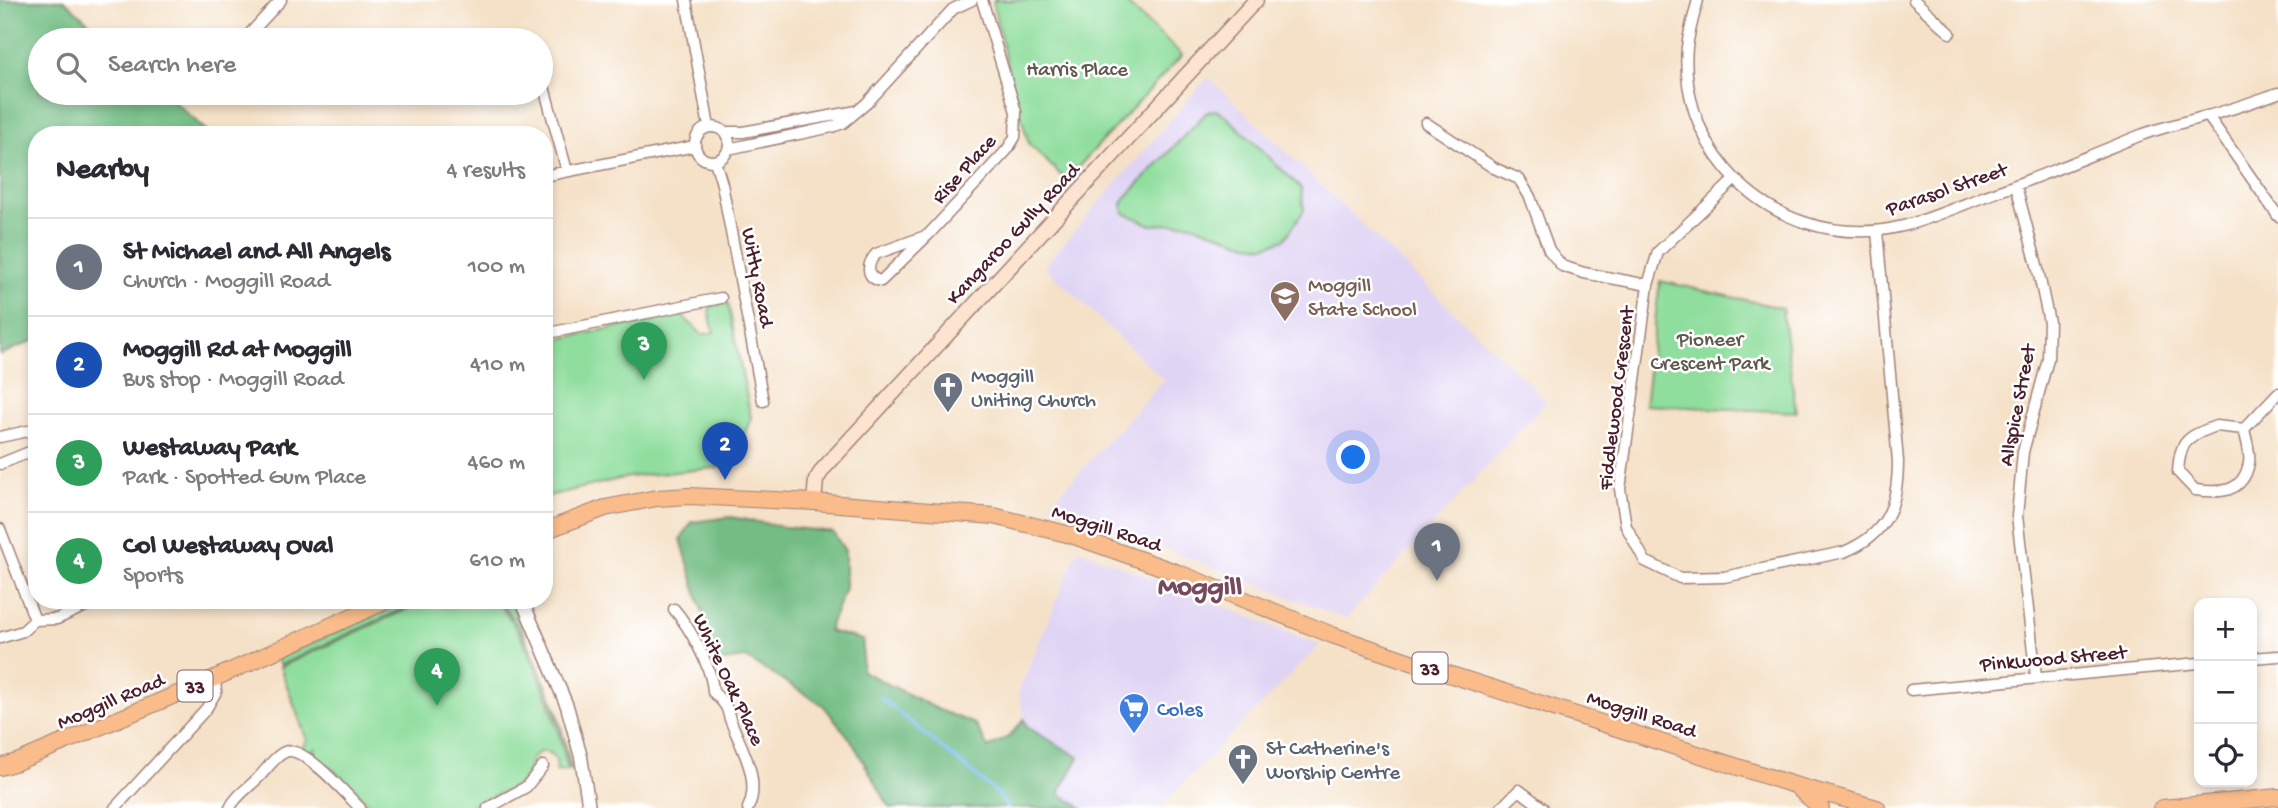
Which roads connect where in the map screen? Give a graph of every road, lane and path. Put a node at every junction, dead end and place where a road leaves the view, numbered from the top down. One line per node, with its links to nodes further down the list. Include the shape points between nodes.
1 (281, 0): 8 (street)
2 (686, 0): 15 (street)
3 (972, 0): 12 (street, via 953,9)
4 (982, 0): 26 (street, Rise Place, via 1016,112 1015,137)
5 (1256, 0): 37 (main road, Kangaroo Gully Road, via 823,469 816,480)
6 (1698, 0): 22 (street, Parasol Street, via 1686,61 1693,105 1716,158)
7 (1914, 0): 9 (street)
8 (255, 28)
9 (1950, 33)
10 (2278, 93): 13 (street, Parasol Street)
11 (549, 105): 20 (street)
12 (858, 111): 16 (street); 18 (street, via 832,127)
13 (2208, 116): 23 (street, Parasol Street, via 2164,126); 24 (street)
14 (1426, 123): 27 (street, via 1519,179 1549,250 1562,266)
15 (709, 127): 16 (street); 17 (street, via 696,136)
16 (724, 132): 18 (street)
17 (695, 146): 19 (street, via 704,160); 20 (street)
18 (728, 149): 19 (street)
19 (715, 161): 30 (street, Witty Road)
20 (567, 171): 21 (street)
21 (553, 174)
22 (1735, 179): 25 (street, Parasol Street, via 1777,211 1811,226); 27 (street, Fiddlewood Crescent, via 1658,252)
23 (2016, 186): 25 (street, Parasol Street, via 1905,226); 51 (street, Allspice Street, via 2049,323 2048,359 2023,452 2017,516)
24 (2278, 216)
25 (1877, 231): 27 (street, Fiddlewood Crescent, via 1898,488 1891,512 1878,531 1844,552 1724,577 1680,578 1645,561 1626,526 1620,489)
26 (928, 235): 26 (street, Rise Place, via 881,281 870,275 870,260 876,254)
27 (1648, 285)
28 (721, 298): 29 (street)
29 (553, 332)
30 (763, 401)
31 (2276, 402): 32 (street)
32 (2244, 429): 32 (street, via 2249,462 2241,483 2221,493 2195,491 2178,472 2180,451 2189,436 2216,426)
33 (28, 431): 34 (street)
34 (0, 437)
35 (28, 453): 36 (street)
36 (0, 464)
37 (814, 502): 38 (main road, Moggill Road / 33, via 723,496 656,498 606,508); 56 (main road, Moggill Road / 33, via 994,516 1056,530 1332,635)
38 (553, 528)
39 (0, 529): 40 (street)
40 (28, 600)
41 (32, 609): 46 (street)
42 (79, 609): 46 (street, via 57,619)
43 (368, 609): 52 (main road, Moggill Road / 33)
44 (526, 609): 62 (street, via 567,706)
45 (674, 609): 63 (street, White Oak Place, via 686,623 713,692 726,706 744,749 750,772)
46 (36, 620): 47 (street, via 23,631)
47 (0, 638)
48 (2278, 656): 49 (street)
49 (2257, 658)
50 (2194, 663): 51 (street, Pinkwood Street)
51 (2036, 677): 53 (street, Pinkwood Street)
52 (215, 678): 55 (main road, Moggill Road / 33); 58 (street, via 216,692 206,709)
53 (1911, 690)
54 (543, 766): 61 (street, via 526,787)
55 (0, 767)
56 (1794, 785): 66 (main road, Moggill Road / 33); 67 (main road, Moggill Road / 33)
57 (2278, 797): 68 (main road)
58 (115, 808)
59 (230, 808): 60 (street, via 289,751 308,758)
60 (360, 808)
61 (488, 808)
62 (589, 808)
63 (748, 808)
64 (1501, 808): 65 (street, via 1519,790)
65 (1543, 808)
66 (1821, 808)
67 (1876, 808)
68 (2162, 808)

